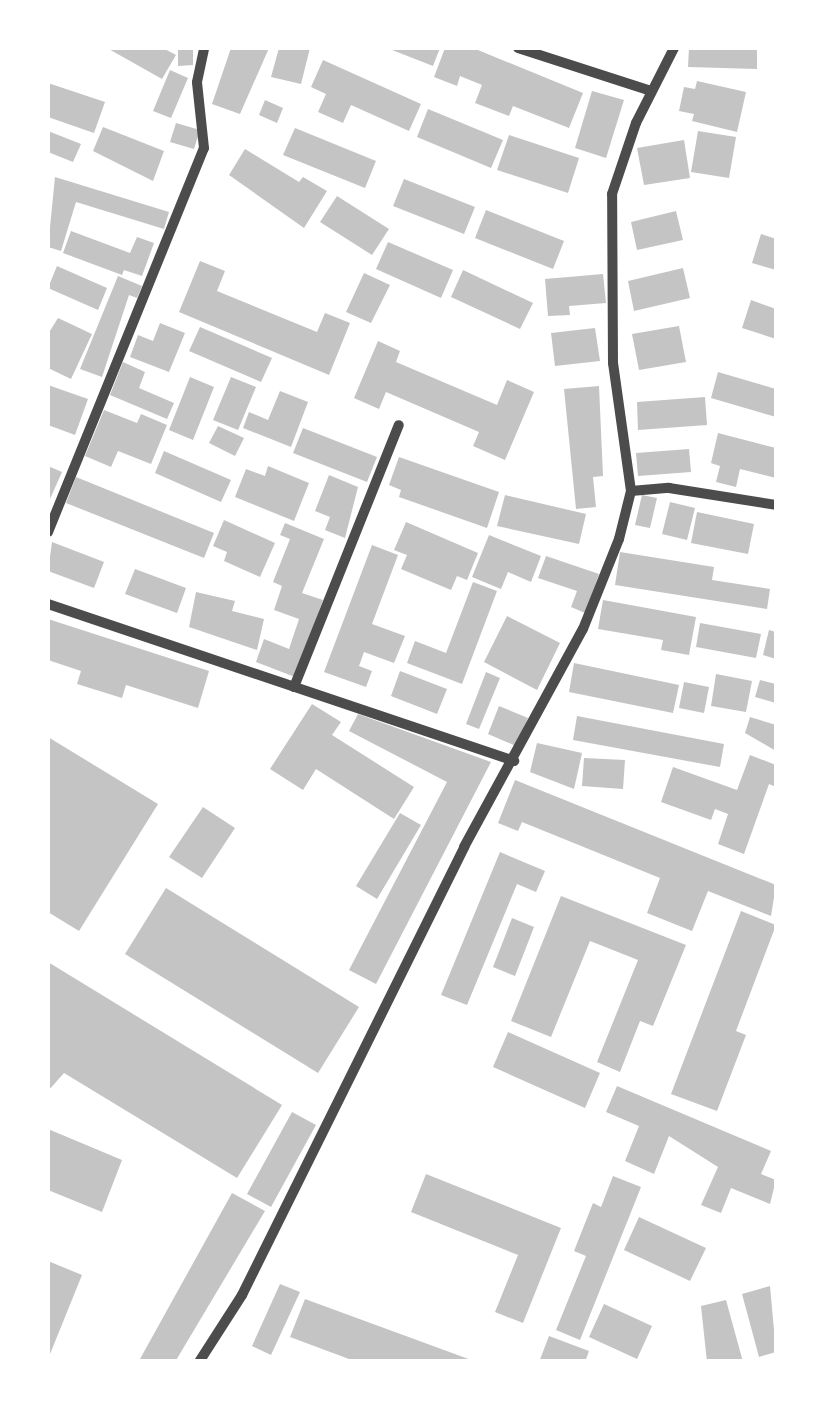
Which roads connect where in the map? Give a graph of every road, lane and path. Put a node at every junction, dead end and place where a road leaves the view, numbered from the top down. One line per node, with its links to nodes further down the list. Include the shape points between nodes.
1 (204, 48): 8 (street, via 197,82 204,148)
2 (518, 48): 4 (street)
3 (674, 48): 4 (street)
4 (651, 90): 6 (street, via 612,194 613,364)
5 (399, 425): 10 (street)
6 (631, 491): 7 (street, via 669,488); 11 (street, via 583,629)
7 (776, 505)
8 (48, 532)
9 (48, 604): 10 (street)
10 (294, 687): 11 (street)
11 (514, 761): 12 (street, via 464,847 242,1295)
12 (198, 1362)

